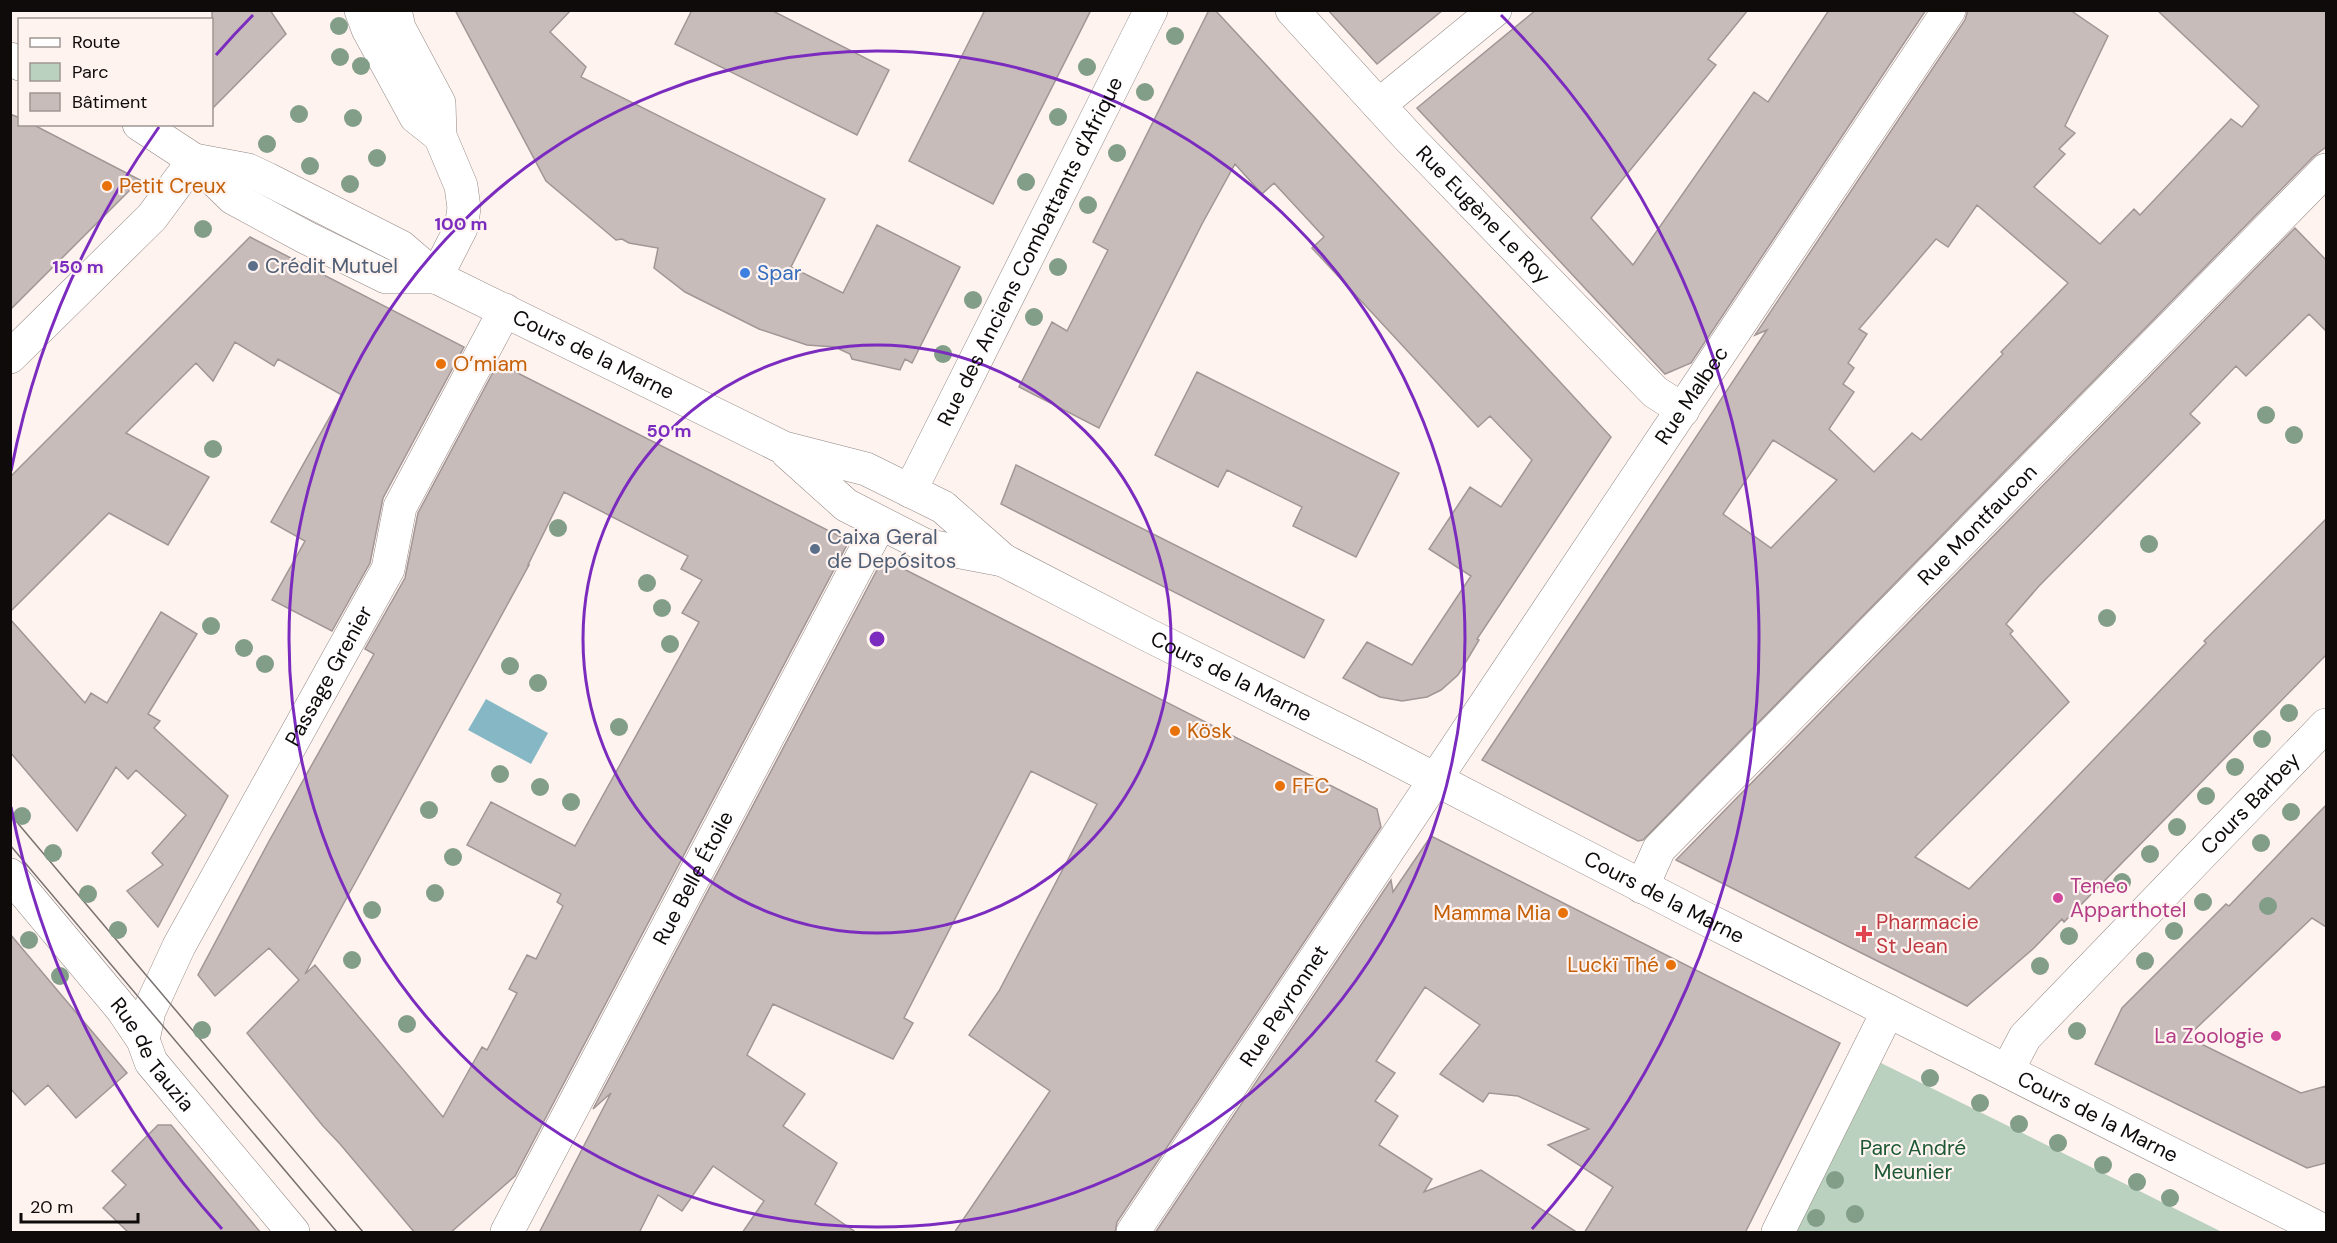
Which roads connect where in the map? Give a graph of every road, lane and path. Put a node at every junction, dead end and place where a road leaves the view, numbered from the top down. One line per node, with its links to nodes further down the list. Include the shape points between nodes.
1 (361, 10): 9 (street, via 416,117)
2 (395, 10): 9 (street, via 399,28 439,103)
3 (1151, 10): 17 (street, Rue des Anciens Combattants d'Afrique)
4 (1292, 10): 7 (street, Rue Eugène Le Roy)
5 (1495, 10): 7 (street)
6 (1949, 10): 15 (street, Rue Malbec)
7 (1379, 105): 15 (street, Rue Eugène Le Roy, via 1655,392)
8 (142, 126): 10 (street, Cours de la Marne)
9 (440, 136): 12 (street, via 461,186 464,208 461,228)
10 (194, 160): 12 (street, Cours de la Marne, via 248,170 267,179 401,247); 14 (street, via 152,217)
11 (2326, 170): 23 (street, Rue Montfaucon, via 1659,849)
12 (436, 278): 13 (street, Cours de la Marne)
13 (505, 310): 16 (street, Cours de la Marne); 25 (street, Passage Grenier, via 400,507 388,570 179,946 150,1011)
14 (10, 357)
15 (1683, 410): 21 (street, Rue Malbec)
16 (784, 448): 17 (street, Cours de la Marne, via 866,469); 18 (street, Cours de la Marne, via 846,505)
17 (910, 491): 19 (street, Cours de la Marne, via 943,507)
18 (880, 523): 19 (street, Cours de la Marne, via 924,545); 29 (street, Rue Belle Étoile)
19 (1003, 560): 21 (street, Cours de la Marne)
20 (2326, 725): 26 (street, Cours Barbey, via 2025,1037)
21 (1435, 779): 23 (street, Cours de la Marne); 30 (street, Rue Peyronnet)
22 (10, 875): 25 (street, Rue de Tauzia, via 122,1009)
23 (1642, 886): 24 (street, Cours de la Marne)
24 (1888, 1011): 26 (street, Cours de la Marne); 31 (street)
25 (143, 1040): 28 (street, Rue de Tauzia, via 151,1062)
26 (2007, 1071): 27 (street, Cours de la Marne)
27 (2326, 1232)
28 (293, 1233)
29 (507, 1233)
30 (1133, 1233)
31 (1778, 1233)

